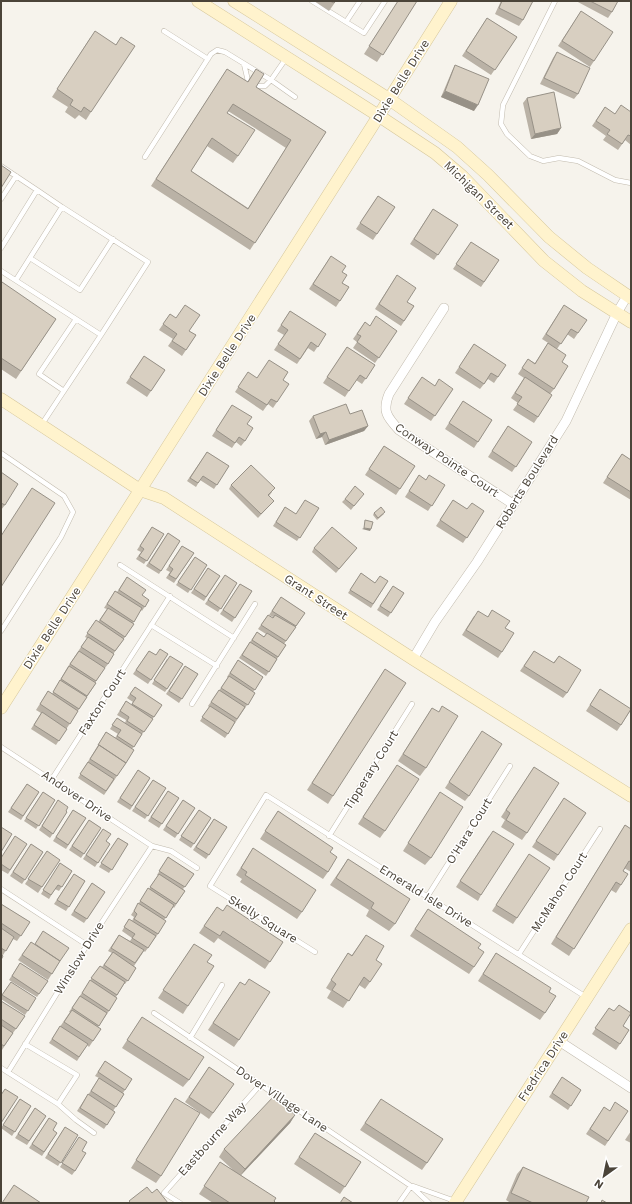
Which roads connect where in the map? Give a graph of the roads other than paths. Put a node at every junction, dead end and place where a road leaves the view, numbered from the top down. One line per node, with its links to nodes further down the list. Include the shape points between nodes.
1 (198, 1): 10 (street, Michigan Street)
2 (234, 1): 17 (street, Michigan Street)
3 (312, 1): 8 (lane)
4 (360, 1): 8 (lane)
5 (385, 1): 8 (lane, via 364,33)
6 (451, 1): 17 (street, Dixie Belle Drive)
7 (555, 1): 22 (lane, via 503,105 501,124 507,134 530,156 543,161 559,158 578,161 615,180)
8 (346, 22)
9 (164, 31): 11 (lane)
10 (286, 57): 13 (lane); 18 (street, Michigan Street)
11 (208, 59): 12 (lane, via 217,50); 19 (lane)
12 (244, 64): 13 (lane); 14 (lane)
13 (272, 80): 15 (lane, via 265,86); 16 (lane)
14 (248, 81)
15 (256, 86)
16 (295, 96)
17 (389, 99): 18 (street, Dixie Belle Drive); 31 (street, Michigan Street, via 457,147 550,237 587,268)
18 (379, 116): 33 (street, Michigan Street, via 435,153 462,176 544,261 582,291); 41 (street, Dixie Belle Drive)
19 (145, 157)
20 (1, 166): 21 (lane)
21 (16, 176): 23 (lane); 24 (lane)
22 (631, 183)
23 (37, 190): 25 (lane); 27 (lane)
24 (1, 199)
25 (62, 207): 26 (lane); 28 (lane)
26 (113, 239): 28 (lane, via 80,290); 36 (lane, via 148,262)
27 (1, 248)
28 (30, 258): 30 (lane)
29 (1, 271): 30 (lane)
30 (16, 280): 34 (lane)
31 (629, 295): 33 (street, Roberts Boulevard)
32 (444, 308): 42 (street, Conway Pointe Court, via 389,394 385,404 388,418 399,430)
33 (617, 313): 35 (street, Michigan Street); 42 (street, Roberts Boulevard, via 566,421)
34 (76, 319): 36 (lane); 37 (lane, via 39,374)
35 (631, 322)
36 (101, 335): 37 (lane)
37 (64, 391): 39 (lane)
38 (1, 399): 39 (street, Grant Street)
39 (41, 426): 41 (street, Grant Street)
40 (1, 453): 47 (lane, via 64,496 73,512 61,537)
41 (140, 490): 49 (street, Grant Street, via 164,498); 53 (street, Dixie Belle Drive)
42 (513, 504): 49 (street, Roberts Boulevard)
43 (120, 565): 44 (lane)
44 (170, 596): 46 (lane, Faxton Court); 48 (lane)
45 (255, 604): 48 (lane)
46 (151, 625): 50 (lane); 56 (lane, Faxton Court)
47 (1, 631)
48 (234, 638): 50 (lane)
49 (413, 659): 57 (street, Grant Street)
50 (216, 666): 51 (lane)
51 (192, 704)
52 (412, 704): 59 (lane, Tipperary Court)
53 (1, 708)
54 (1, 747): 56 (lane, Andover Drive)
55 (510, 766): 64 (lane, O'Hara Court)
56 (52, 779): 60 (lane, Andover Drive)
57 (631, 796)
58 (600, 829): 68 (lane, McMahon Court)
59 (329, 836): 62 (lane, Emerald Isle Drive, via 266,795); 64 (lane, Emerald Isle Drive)
60 (152, 846): 61 (lane, Andover Drive, via 171,851); 66 (lane, Winslow Drive)
61 (197, 868)
62 (210, 886): 67 (lane, Skelly Square)
63 (1, 889): 66 (lane)
64 (427, 897): 68 (lane, Emerald Isle Drive)
65 (631, 929): 70 (street, Fredrica Drive)
66 (87, 944): 74 (lane, Winslow Drive)
67 (315, 952)
68 (519, 954): 70 (lane, Emerald Isle Drive)
69 (222, 985): 72 (lane)
70 (586, 998): 73 (street, Fredrica Drive)
71 (154, 1013): 72 (lane, Dover Village Lane)
72 (190, 1038): 77 (lane, Dover Village Lane)
73 (559, 1041): 78 (street); 85 (street, Fredrica Drive)
74 (25, 1044): 76 (lane, Winslow Drive); 79 (lane, via 77,1075)
75 (1, 1068): 76 (lane)
76 (8, 1072): 79 (lane)
77 (260, 1085): 81 (lane, Dover Village Lane); 82 (lane, Eastbourne Way, via 164,1193)
78 (631, 1088)
79 (58, 1104): 80 (lane)
80 (94, 1133)
81 (411, 1186): 83 (lane); 84 (lane, Dover Village Lane); 85 (lane, Dover Village Lane)
82 (180, 1203)
83 (399, 1203)
84 (429, 1203)
85 (457, 1203)

